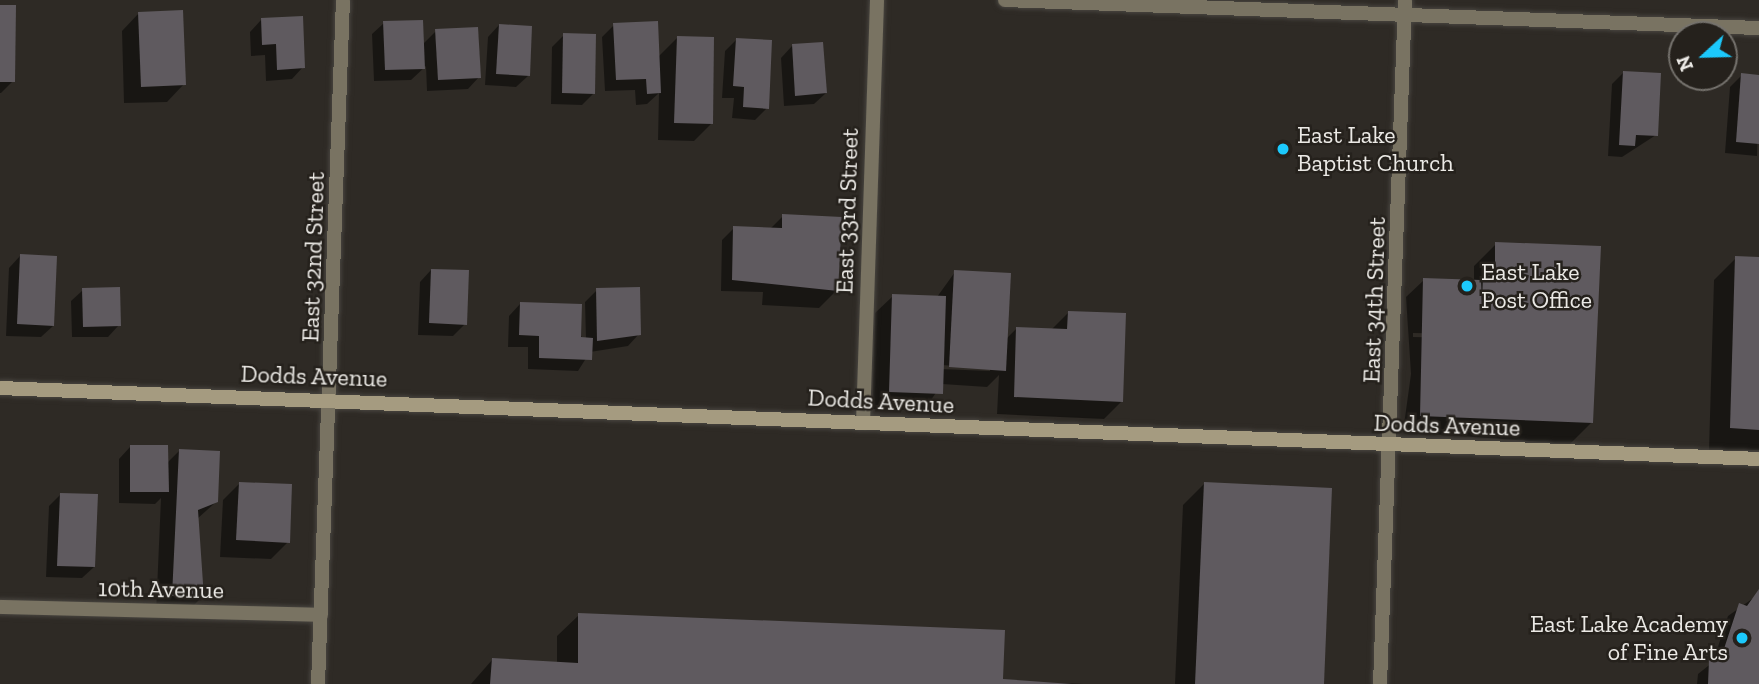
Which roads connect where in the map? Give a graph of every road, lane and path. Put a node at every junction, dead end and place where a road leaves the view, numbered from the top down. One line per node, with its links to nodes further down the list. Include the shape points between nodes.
1 (343, 0): 8 (street, East 32nd Street)
2 (877, 0): 9 (street, East 33rd Street)
3 (1005, 0): 5 (street)
4 (1405, 0): 5 (street, East 34th Street)
5 (1404, 17): 6 (street); 10 (street, East 34th Street)
6 (1759, 28)
7 (0, 388): 8 (street, Dodds Avenue)
8 (331, 399): 9 (street, Dodds Avenue); 13 (street, East 32nd Street)
9 (863, 423): 10 (street, Dodds Avenue)
10 (1393, 447): 11 (street, Dodds Avenue); 15 (street, East 34th Street)
11 (1759, 459)
12 (0, 607): 13 (street, 10th Avenue)
13 (321, 615): 14 (street, East 32nd Street)
14 (318, 684)
15 (1380, 684)

